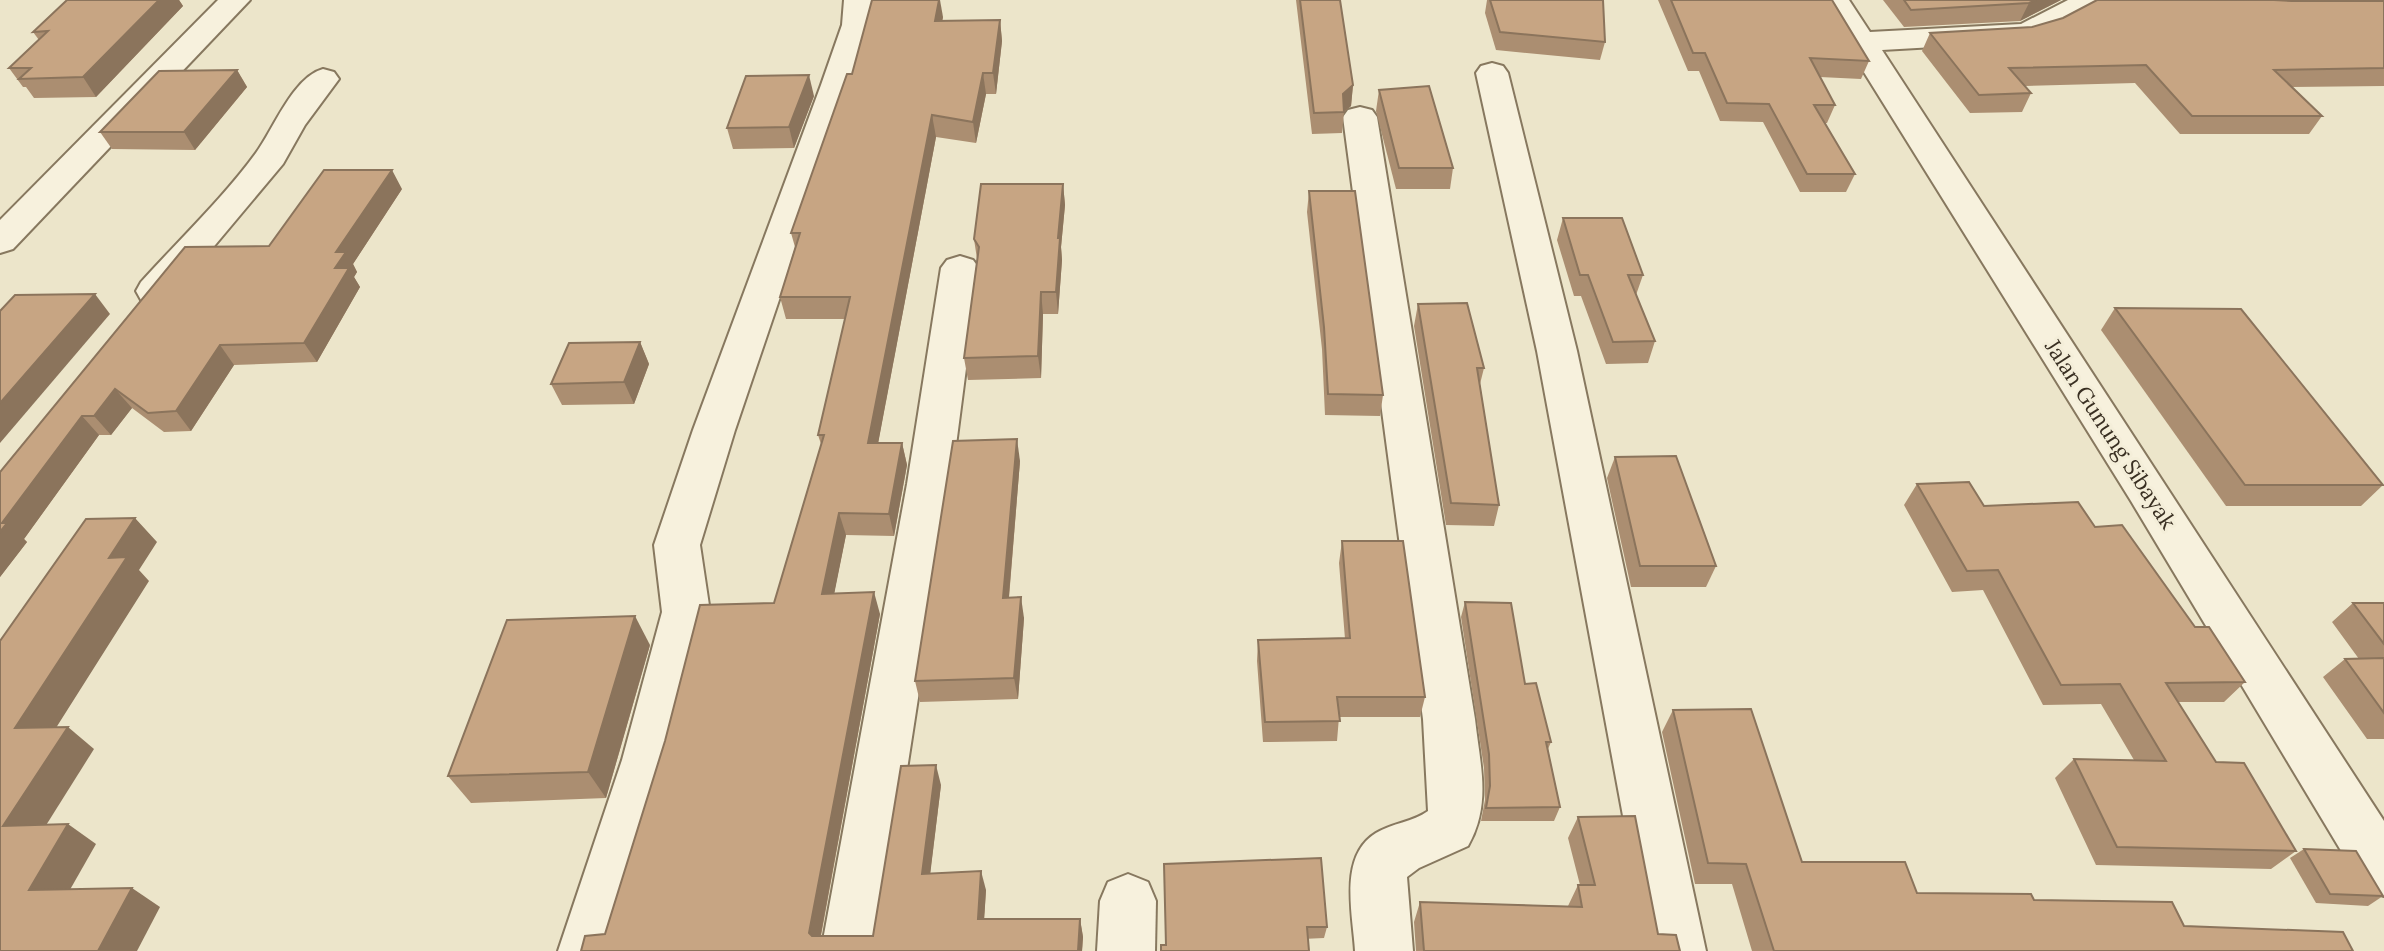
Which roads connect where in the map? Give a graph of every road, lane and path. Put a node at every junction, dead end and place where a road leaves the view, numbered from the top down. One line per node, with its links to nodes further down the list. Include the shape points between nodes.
1 (235, 0): 9 (street)
2 (859, 0): 13 (street, via 857,25 837,85 677,545 686,612 648,760)
3 (1834, 0): 5 (street, Jalan Gunung Sibayak)
4 (2092, 0): 5 (street, via 2043,28 2022,33)
5 (1862, 42): 12 (street, Jalan Gunung Sibayak)
6 (1492, 73): 16 (street, via 1557,351)
7 (323, 79): 11 (street, via 271,157)
8 (1360, 117): 15 (street, via 1449,719 1453,776 1454,820 1444,833 1403,845 1384,863 1379,876)
9 (0, 241)
10 (960, 268): 14 (street)
11 (136, 314)
12 (2384, 870)
13 (587, 951)
14 (850, 951)
15 (1384, 951)
16 (1677, 951)

